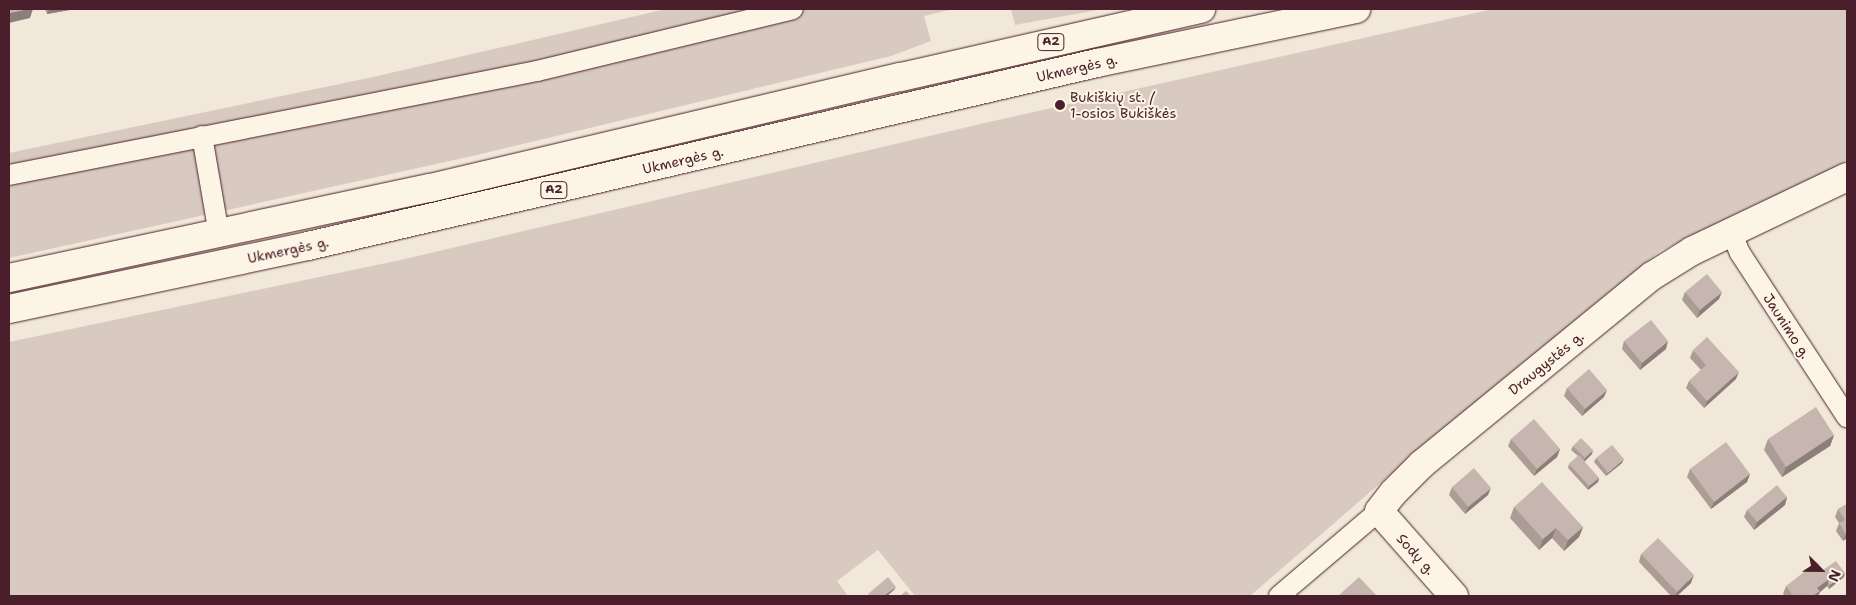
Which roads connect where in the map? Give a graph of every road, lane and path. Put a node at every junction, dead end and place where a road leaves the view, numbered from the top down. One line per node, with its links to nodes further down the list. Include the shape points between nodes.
1 (793, 9): 4 (street, via 537,71)
2 (1201, 9): 8 (main road, A2)
3 (1356, 9): 10 (main road, Ukmergės g. / A2, via 1126,56 308,246)
4 (202, 136): 5 (street); 8 (street)
5 (9, 175)
6 (1847, 178): 7 (main road, Draugystės g.)
7 (1731, 232): 11 (street, Jaunimo g., via 1740,253); 12 (main road, Draugystės g., via 1652,276 1422,464)
8 (219, 234): 9 (main road, A2)
9 (9, 278)
10 (9, 309)
11 (1847, 417)
12 (1379, 511): 13 (street, Draugystės g.); 14 (main road, Sodų g.)
13 (1279, 596)
14 (1454, 596)

